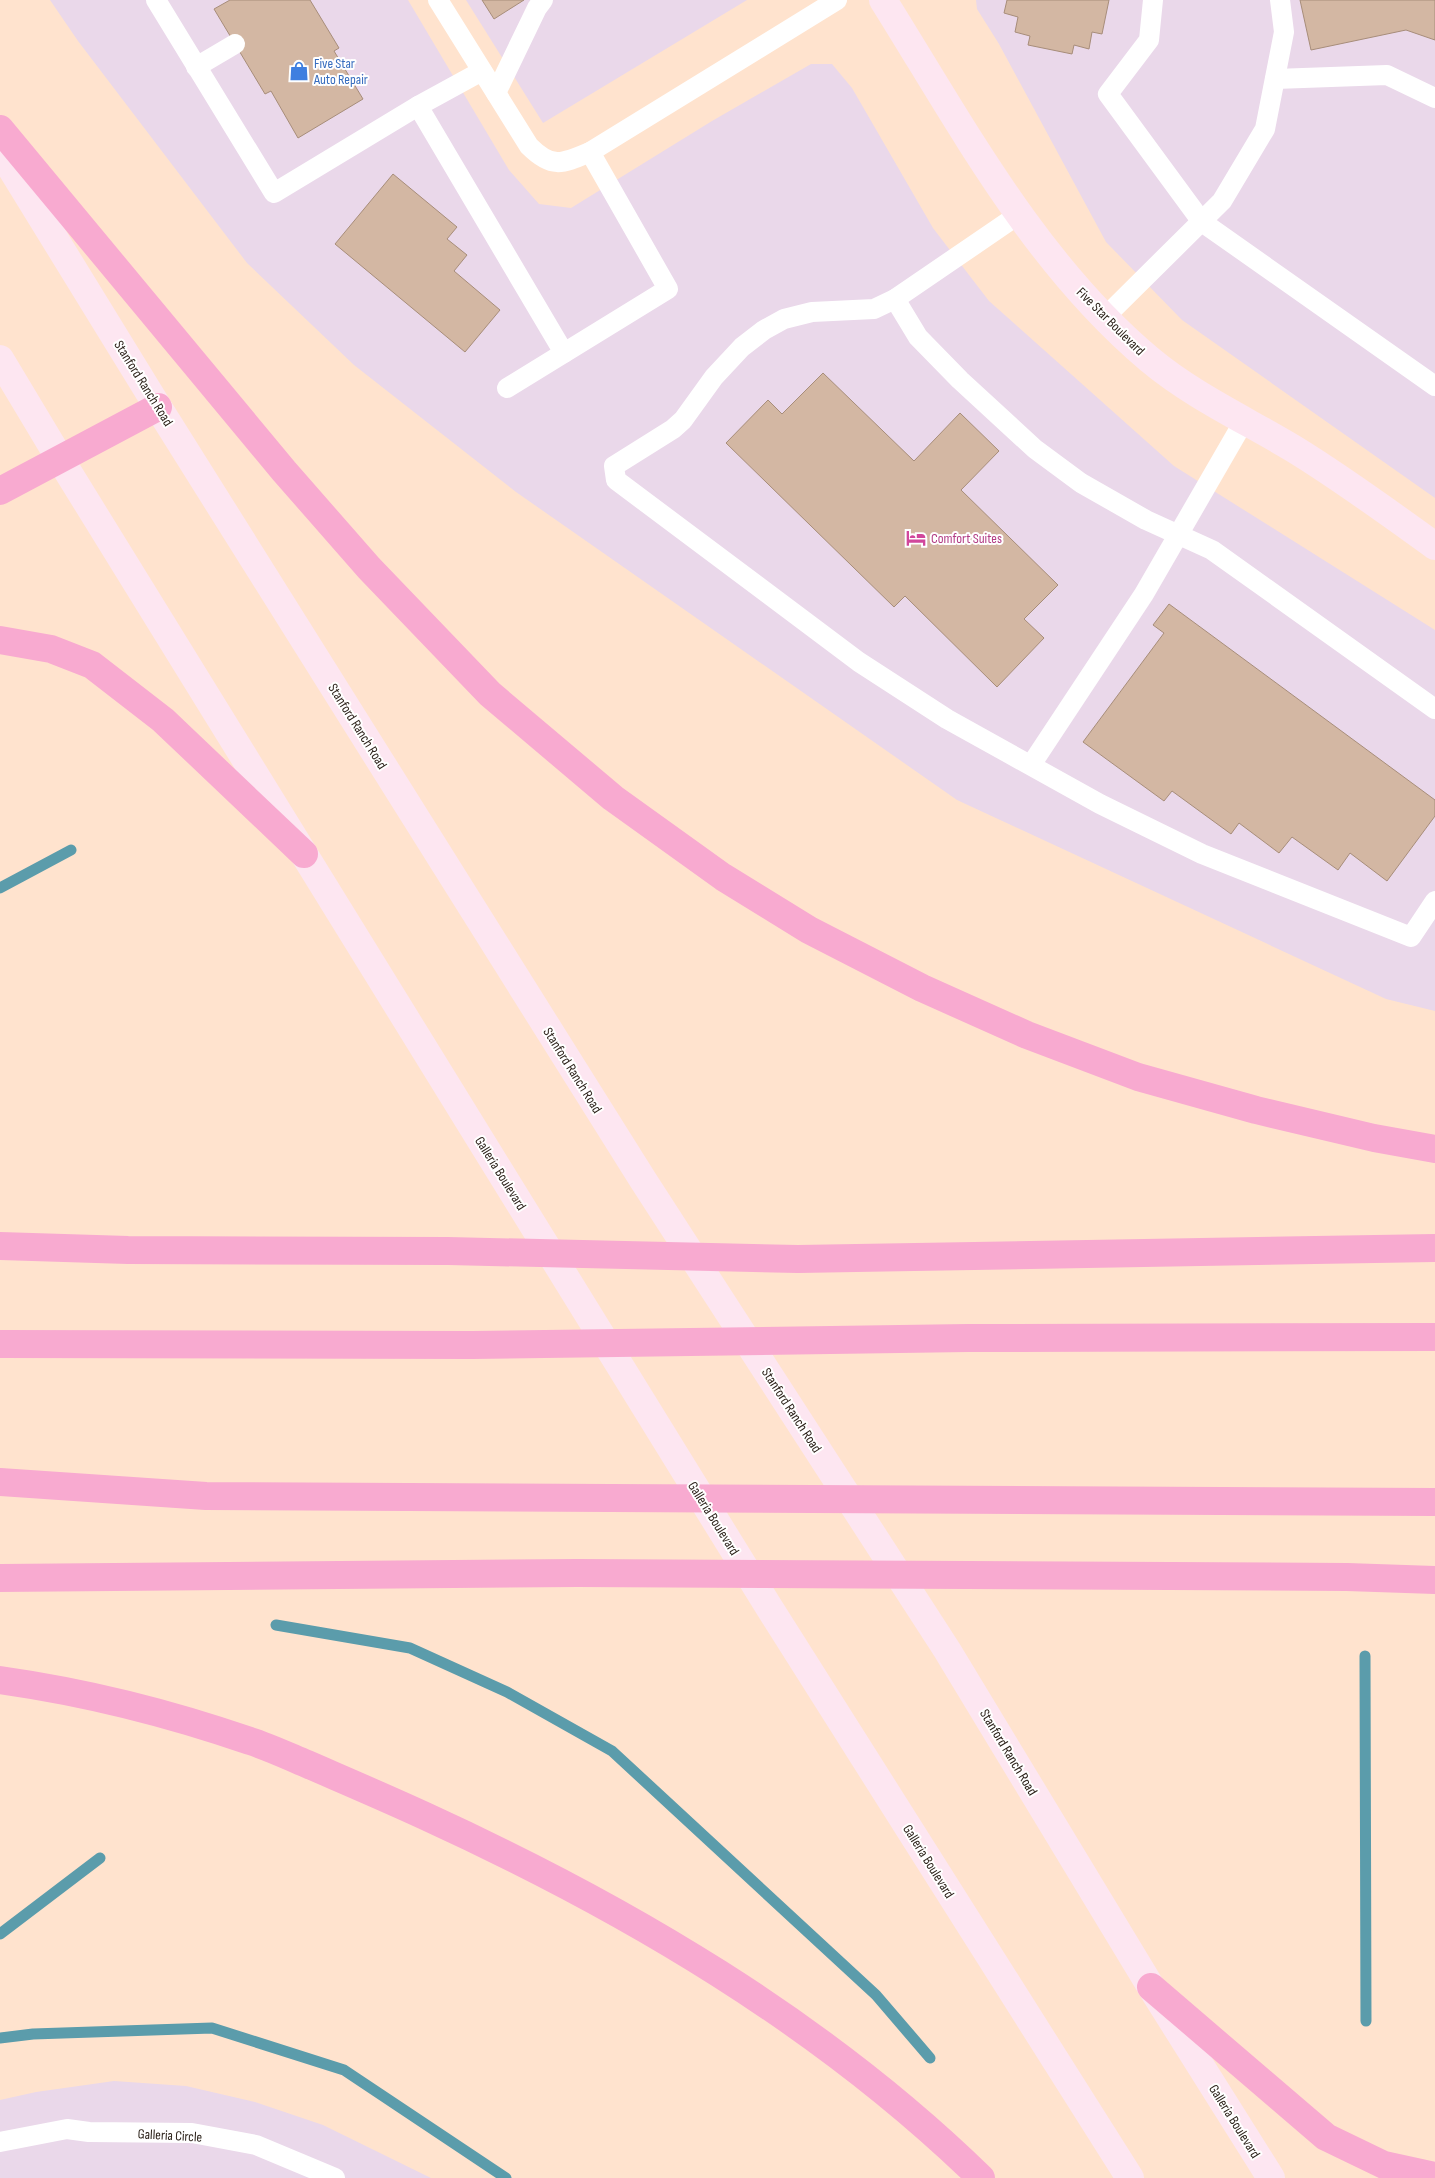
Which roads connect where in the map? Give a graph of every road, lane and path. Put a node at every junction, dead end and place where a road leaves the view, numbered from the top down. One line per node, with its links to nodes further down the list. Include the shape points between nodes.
1 (156, 0): 9 (lane)
2 (438, 0): 10 (lane)
3 (543, 0): 12 (lane)
4 (837, 0): 17 (lane)
5 (883, 0): 18 (main road, Five Star Boulevard)
6 (1153, 0): 19 (lane, via 1149,40 1108,94)
7 (1280, 0): 11 (lane, via 1284,32)
8 (235, 44): 9 (lane)
9 (196, 67): 14 (lane, via 274,193)
10 (482, 71): 12 (lane); 14 (lane)
11 (1275, 79): 13 (lane, via 1387,75); 19 (lane, via 1265,129 1222,201)
12 (496, 93): 17 (lane, via 529,146 543,159 568,161)
13 (1435, 98)
14 (418, 106): 22 (lane)
15 (0, 129): 37 (highway, via 284,471 380,580 490,694 613,798 723,877 809,930 922,988 1028,1035 1138,1077 1184,1090 1365,1136)
16 (0, 150): 26 (main road, Stanford Ranch Road)
17 (590, 152): 22 (lane, via 668,289)
18 (1018, 215): 20 (lane); 21 (main road, Five Star Boulevard)
19 (1202, 222): 21 (lane); 24 (lane)
20 (895, 299): 30 (lane, via 918,337 1035,449 1081,483); 34 (lane, via 874,309 812,312 784,319 764,330 742,347 714,377 673,429 614,466 616,480 859,662 947,719)
21 (1104, 318): 27 (main road, Five Star Boulevard, via 1150,360)
22 (564, 353): 25 (lane)
23 (0, 358): 28 (main road)
24 (1435, 386)
25 (507, 388)
26 (158, 407): 28 (highway); 47 (main road, Stanford Ranch Road, via 643,1180 947,1650)
27 (1244, 421): 30 (lane); 31 (main road, Five Star Boulevard, via 1339,478)
28 (60, 459): 29 (highway); 35 (main road)
29 (0, 492)
30 (1178, 535): 33 (lane, via 1212,550); 34 (lane, via 1144,594)
31 (1435, 546)
32 (0, 640): 35 (highway, via 51,650 92,665 163,720)
33 (1435, 709)
34 (1031, 765): 36 (lane, via 1100,804 1202,854 1411,937)
35 (304, 854): 52 (main road, Galleria Boulevard, via 794,1648)
36 (1435, 901)
37 (1435, 1149)
38 (0, 1246): 39 (highway, via 798,1259)
39 (1435, 1248)
40 (1435, 1337): 41 (highway, via 968,1338 472,1345)
41 (0, 1344)
42 (0, 1482): 43 (highway, via 206,1496)
43 (1435, 1502)
44 (0, 1578): 45 (highway, via 578,1573)
45 (1435, 1580)
46 (0, 1680): 51 (highway, via 49,1687 160,1713 252,1741 499,1850 592,1898 773,2010 860,2073 942,2140)
47 (1151, 1987): 49 (highway, via 1326,2137 1384,2165); 53 (main road, Galleria Boulevard)
48 (0, 2142): 50 (lane, Galleria Circle, via 66,2129 192,2133 256,2145)
49 (1435, 2176)
50 (335, 2178)
51 (980, 2178)
52 (1130, 2178)
53 (1271, 2178)

